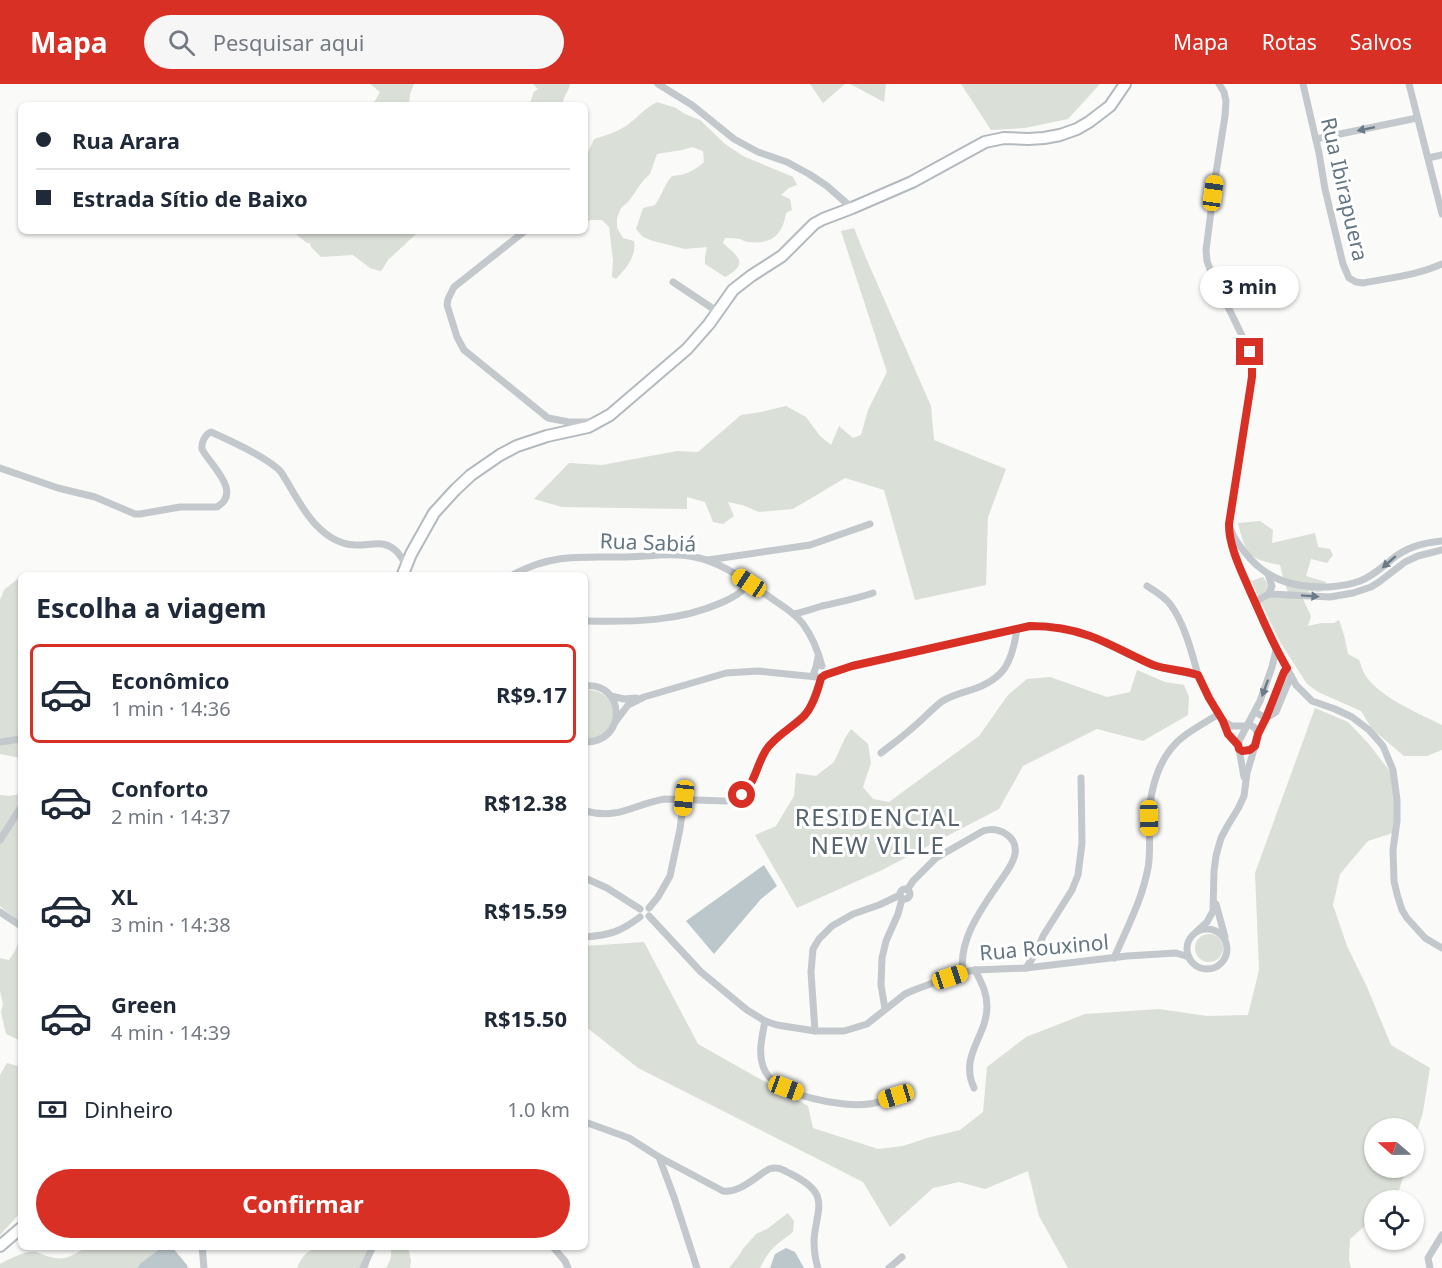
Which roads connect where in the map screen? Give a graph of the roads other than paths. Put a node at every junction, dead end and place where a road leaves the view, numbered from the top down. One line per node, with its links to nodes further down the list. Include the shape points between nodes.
1 (658, 84): 10 (street, via 692,105 734,140 809,174)
2 (1125, 84): 10 (main road, via 1102,114 1077,129 1044,138 985,142 912,182)
3 (1220, 84): 19 (street, via 1226,101 1225,116 1207,261 1250,352 1252,368)
4 (1305, 84): 7 (street, Rua Ibirapuera)
5 (1409, 84): 6 (street)
6 (1417, 118): 7 (street, one-way to 7); 9 (street)
7 (1316, 139): 13 (street, Rua Ibirapuera, via 1324,189 1349,278 1363,282)
8 (1442, 155): 9 (street)
9 (1428, 158): 11 (street)
10 (852, 208): 15 (main road, via 814,224 782,256 733,290)
11 (1442, 214)
12 (521, 234): 16 (street, via 464,278 450,294 448,310 460,345 548,418)
13 (1442, 264)
14 (673, 282): 15 (street)
15 (718, 312): 16 (main road, via 687,349)
16 (599, 422): 24 (main road, via 517,446 471,475 434,513)
17 (0, 468): 24 (street, via 95,497 135,514 180,507 217,507 225,498 226,485 201,446 212,432 278,468 322,531 355,546 374,543 391,547 397,551)
18 (870, 524): 22 (street, via 810,545)
19 (1229, 524): 23 (street, via 1237,543); 26 (street, via 1231,543)
20 (1442, 541): 27 (street, one-way to 27, via 1411,547 1368,578 1348,585 1299,585)
21 (1442, 550): 31 (street, one-way to 21, via 1330,597 1353,593 1371,587 1405,562)
22 (705, 560): 25 (street, Rua Sabiá, via 670,555 579,556); 28 (street, Rua Sabiá)
23 (1257, 567): 26 (street); 27 (street)
24 (405, 570)
25 (519, 572)
26 (1242, 572): 32 (street)
27 (1267, 574): 31 (street, via 1272,586)
28 (749, 583): 35 (street, Rua Sabiá); 36 (street, via 731,598 681,616 627,622)
29 (1147, 586): 43 (street, via 1175,611)
30 (873, 593): 34 (street)
31 (1266, 596): 32 (street); 33 (street)
32 (1253, 597): 33 (street)
33 (1256, 605): 39 (street)
34 (812, 611): 35 (street); 37 (street)
35 (794, 614): 37 (street, Rua Sabiá)
36 (588, 621)
37 (802, 622): 41 (street, Rua Sabiá, via 818,653)
38 (1017, 629): 41 (street); 43 (street, via 1046,626 1074,631 1153,664); 58 (street, via 1011,658 996,678 942,702)
39 (1276, 650): 40 (street); 42 (street)
40 (1272, 666): 42 (street); 47 (street, one-way to 47)
41 (820, 672): 46 (street, via 801,676 758,671 726,673); 61 (street, Rua Sabiá, via 812,704 768,747 742,795 726,801)
42 (1287, 672): 49 (street, via 1276,712); 77 (street, via 1312,701 1352,717 1383,746 1393,770 1397,800 1393,850 1396,894 1407,918 1425,938)
43 (1198, 675): 48 (street)
44 (588, 686): 45 (street, via 599,687)
45 (610, 696): 46 (street); 50 (street, via 616,707)
46 (645, 697): 50 (street, via 627,705)
47 (1255, 712): 49 (street); 51 (street)
48 (1221, 717): 51 (street, via 1232,726); 57 (street); 74 (street, via 1184,736 1157,773 1150,802 1148,866)
49 (1266, 718): 52 (street)
50 (616, 721): 55 (street, via 605,737)
51 (1247, 725): 52 (street); 57 (street)
52 (1258, 734): 56 (street)
53 (18, 739): 54 (street)
54 (0, 742)
55 (588, 742)
56 (1255, 746): 57 (street, via 1245,751); 60 (street)
57 (1239, 747): 60 (street)
58 (881, 753)
59 (1081, 778): 78 (street, via 1082,843 1078,875)
60 (1245, 786): 67 (street, via 1244,796 1219,845)
61 (684, 798): 63 (street, Rua Sabiá, via 658,800 621,813); 69 (street, via 670,876)
62 (18, 812): 64 (street)
63 (588, 812)
64 (0, 840)
65 (588, 879): 70 (street, via 607,888)
66 (905, 895): 86 (street, via 936,858 983,831 1007,834 1012,840 1014,856 966,941); 87 (street, via 882,957); 91 (street, via 853,914 819,939 813,949 812,972)
67 (1214, 898): 72 (street, via 1211,916); 75 (street)
68 (0, 912): 71 (street)
69 (649, 912): 70 (street, via 645,906); 90 (street, Rua Rouxinol, via 713,984)
70 (640, 913): 73 (street, via 621,930)
71 (18, 924)
72 (1197, 931): 75 (street, via 1210,928); 76 (street)
73 (588, 937)
74 (1123, 938): 80 (street); 82 (street)
75 (1226, 939): 81 (street, via 1225,958 1216,967 1197,967)
76 (1187, 947): 79 (street, Rua Rouxinol); 81 (street)
77 (1442, 948)
78 (1037, 951): 83 (street); 84 (street)
79 (1176, 953): 80 (street, Rua Rouxinol); 81 (street, Rua Rouxinol)
80 (1127, 956): 82 (street, Rua Rouxinol)
81 (1189, 957)
82 (1114, 958): 83 (street, Rua Rouxinol)
83 (1043, 966): 84 (street, Rua Rouxinol)
84 (1026, 968): 85 (street, Rua Rouxinol)
85 (975, 970): 86 (street, Rua Rouxinol); 92 (street, via 985,990 987,1006 969,1063)
86 (963, 972): 88 (street, Rua Rouxinol, via 914,990)
87 (882, 995): 88 (street); 89 (street)
88 (895, 1002): 89 (street, Rua Rouxinol)
89 (885, 1009): 91 (street, Rua Rouxinol, via 867,1024 844,1031)
90 (765, 1021): 91 (street, Rua Rouxinol); 93 (street, via 761,1058 766,1073 777,1084 837,1104 870,1104)
91 (815, 1031)
92 (974, 1088)
93 (896, 1096)
94 (588, 1123): 95 (street, via 629,1138)
95 (659, 1157): 106 (street); 107 (street, via 727,1192 774,1167 808,1185 820,1206 814,1238)
96 (18, 1231): 98 (main road)
97 (1442, 1235): 109 (street, via 1428,1258)
98 (0, 1246)
99 (202, 1250): 103 (street)
100 (371, 1250): 104 (street)
101 (555, 1250): 105 (street)
102 (902, 1257): 108 (street)
103 (204, 1268)
104 (363, 1268)
105 (568, 1268)
106 (697, 1268)
107 (818, 1268)
108 (889, 1268)
109 (1430, 1268)

